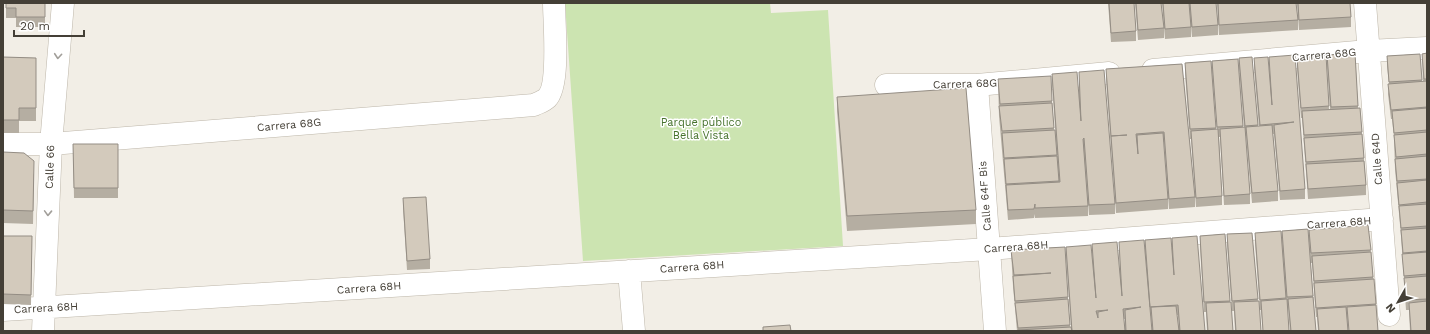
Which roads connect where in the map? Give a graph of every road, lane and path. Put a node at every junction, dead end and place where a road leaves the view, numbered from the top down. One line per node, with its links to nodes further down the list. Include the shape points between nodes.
1 (62, 3): 9 (street, Calle 66, one-way to 9)
2 (554, 3): 9 (street, Carrera 68G, via 553,88 547,98 534,105)
3 (1365, 3): 5 (street, Calle 64D)
4 (1427, 48): 5 (street, Carrera 68G)
5 (1368, 51): 6 (street, Carrera 68G); 10 (street, Calle 64D)
6 (977, 85): 7 (street, Carrera 68G); 11 (street, Calle 64F Bis)
7 (886, 86)
8 (3, 144): 9 (street, Carrera 68G)
9 (51, 144): 13 (street, Calle 66, one-way to 13)
10 (1382, 220): 11 (street, Carrera 68H); 15 (street, Calle 64D)
11 (989, 249): 12 (street, Carrera 68H); 18 (street, Calle 64F Bis)
12 (629, 271): 13 (street, Carrera 68H); 17 (street)
13 (45, 308): 14 (street, Carrera 68H); 16 (street, Calle 66)
14 (3, 310)
15 (1389, 315)
16 (43, 331)
17 (634, 331)
18 (995, 331)

